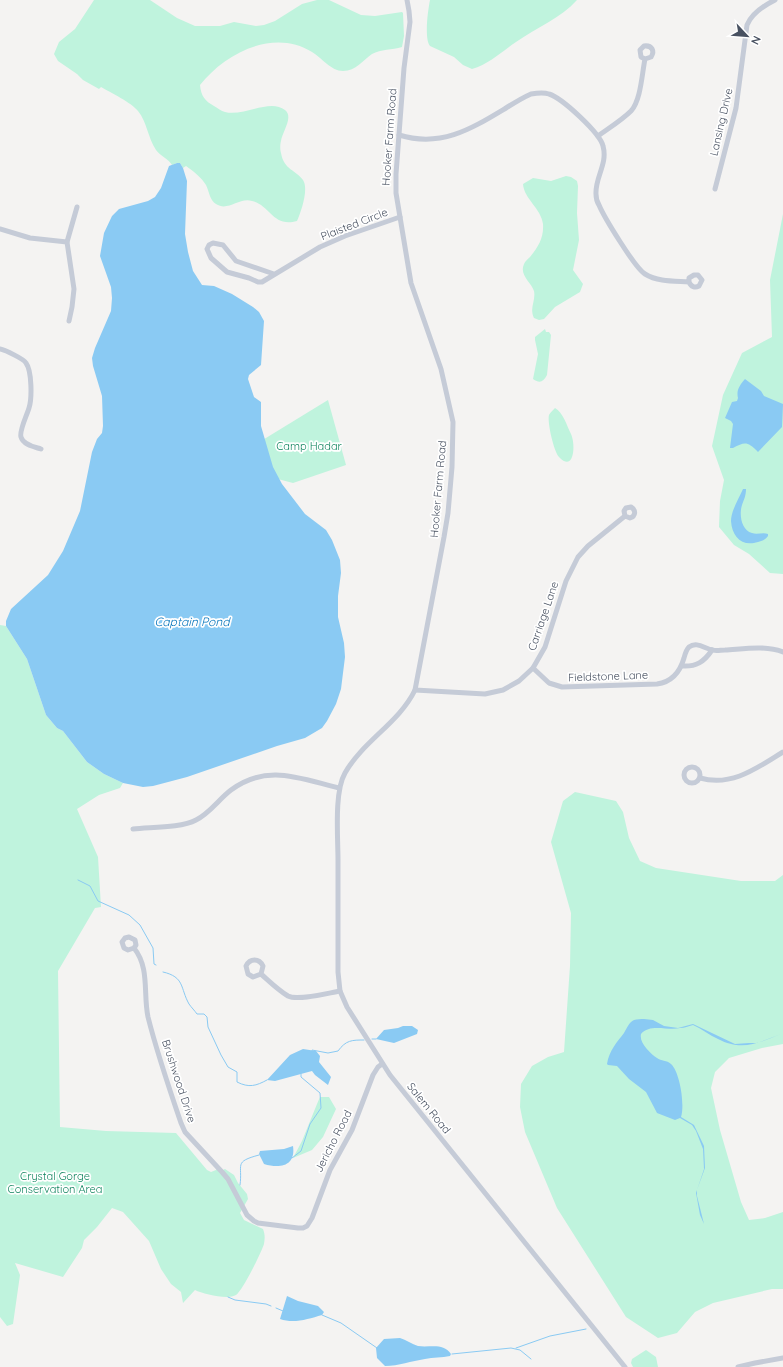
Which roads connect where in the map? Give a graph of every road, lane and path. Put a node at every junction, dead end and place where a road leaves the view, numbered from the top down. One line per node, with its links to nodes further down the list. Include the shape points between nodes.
1 (407, 0): 4 (street, Hooker Farm Road, via 410,22)
2 (775, 0): 6 (street, Lansing Drive, via 758,10 747,25 736,108)
3 (645, 59): 5 (street, via 634,107)
4 (399, 135): 5 (street, via 422,140 449,137 474,127 525,97 540,93 561,100); 8 (street, Hooker Farm Road, via 396,184)
5 (598, 136): 12 (street, via 603,144 604,158 596,184 596,193 597,202 604,214 642,272 654,278)
6 (715, 189)
7 (77, 207): 10 (street)
8 (400, 217): 11 (street, Plaisted Circle, via 320,247); 21 (street, Hooker Farm Road, via 411,283 441,368 453,431 448,513)
9 (0, 229): 10 (street, via 30,238)
10 (67, 242): 13 (street, via 74,289)
11 (274, 274): 11 (street, Plaisted Circle, via 258,282 232,274 223,270 211,258 207,249 213,243 223,245 236,261)
12 (689, 282)
13 (69, 321)
14 (0, 349): 15 (street, via 10,352 27,364 31,403 20,432 24,443)
15 (41, 449)
16 (625, 516): 20 (street, Carriage Lane, via 584,550 573,564 545,647)
17 (712, 650): 18 (street, Fieldstone Lane, via 765,648); 19 (street, via 698,665); 19 (street, Fieldstone Lane, via 699,645 692,646 687,650)
18 (783, 652)
19 (682, 666): 20 (street, Fieldstone Lane, via 674,677 662,684 576,688 553,685)
20 (533, 668): 21 (street, Carriage Lane, via 511,686 494,693 476,695)
21 (415, 690): 24 (street, Hooker Farm Road, via 398,714 351,764 343,775)
22 (783, 752): 23 (street, via 749,772 730,779)
23 (700, 778)
24 (339, 788): 25 (street, Hooker Farm Road); 26 (street, via 292,776 265,775 239,785 196,820)
25 (338, 814): 29 (street, Salem Road)
26 (133, 829)
27 (134, 948): 31 (street, Brushwood Drive, via 144,968 149,1018 180,1123 185,1132 228,1179 247,1215 254,1221)
28 (261, 974): 29 (street, via 291,997)
29 (340, 991): 30 (street, Salem Road)
30 (382, 1064): 31 (street, Jericho Road, via 375,1071 352,1130 330,1170 312,1218); 33 (street, Salem Road)
31 (303, 1228)
32 (783, 1358): 34 (street)
33 (625, 1367)
34 (738, 1367)

